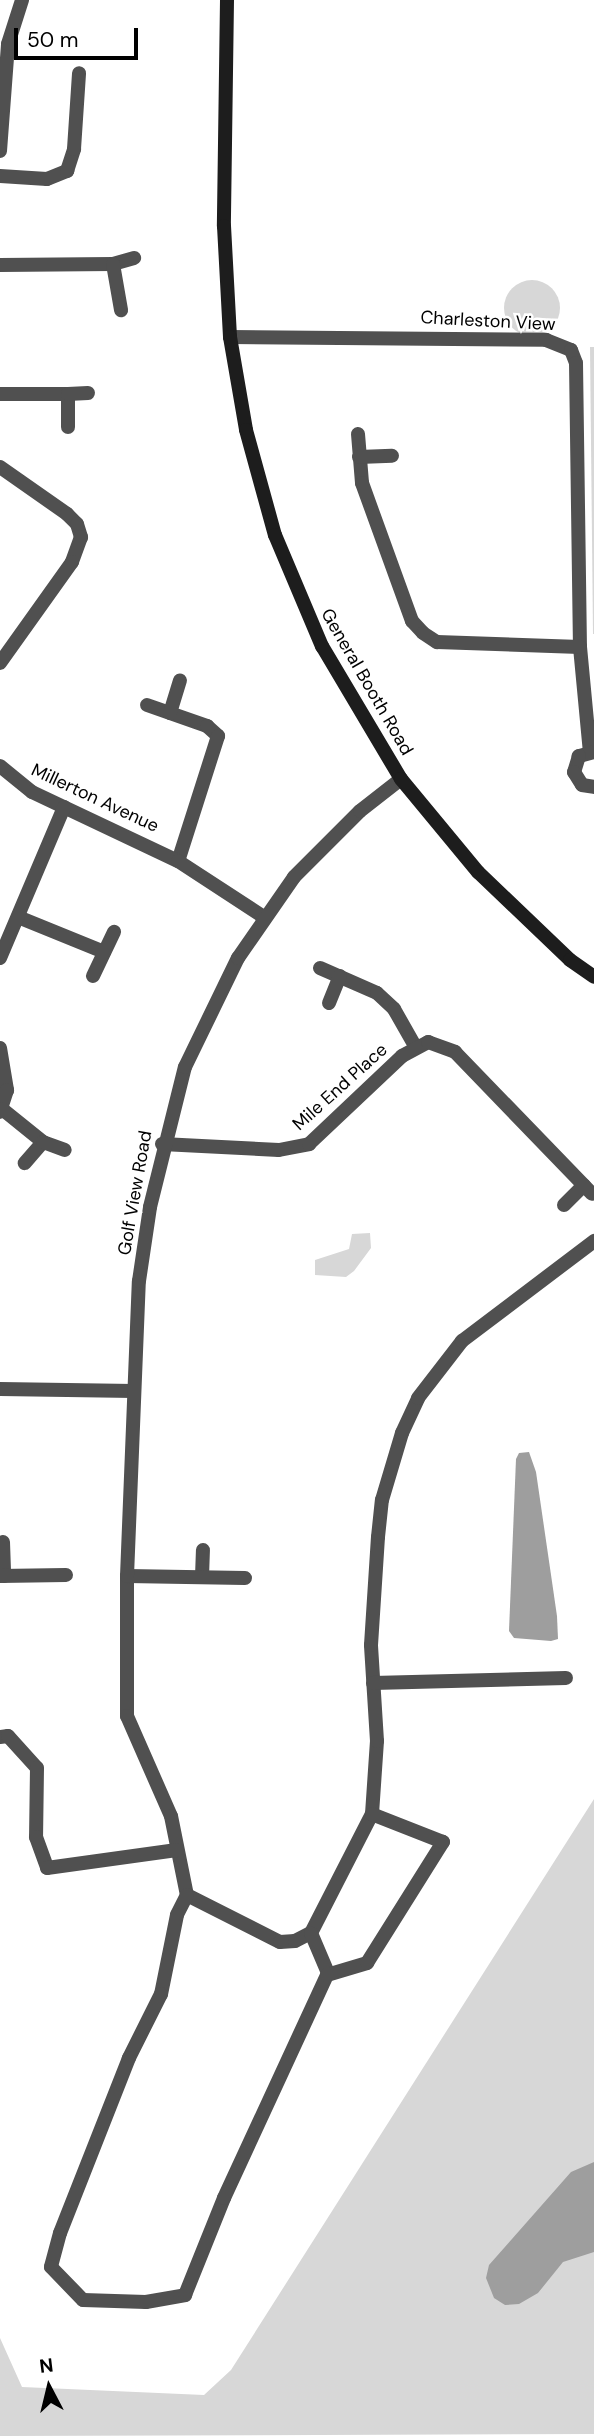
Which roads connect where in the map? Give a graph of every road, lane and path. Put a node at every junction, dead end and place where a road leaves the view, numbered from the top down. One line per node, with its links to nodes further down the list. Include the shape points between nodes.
1 (22, 0): 6 (street, via 8,44)
2 (227, 0): 12 (street, General Booth Road, via 224,226)
3 (79, 73): 4 (street)
4 (76, 106): 5 (street); 7 (street, via 74,149 67,172 47,179)
5 (92, 106)
6 (0, 151)
7 (0, 176)
8 (134, 258): 9 (street)
9 (113, 264): 10 (street); 11 (street)
10 (0, 265)
11 (121, 310)
12 (230, 337): 21 (street, Charleston View, via 546,340 571,350 576,363); 28 (street, General Booth Road, via 252,455 302,604 344,687)
13 (88, 393): 15 (street)
14 (0, 394): 15 (street)
15 (68, 394): 16 (street)
16 (68, 427)
17 (358, 433): 19 (street)
18 (392, 456): 19 (street)
19 (359, 457): 21 (street, via 362,483 412,621 423,633 437,642)
20 (0, 467): 22 (street, via 67,514 81,537 72,562)
21 (580, 646): 26 (street, Charleston View)
22 (0, 663)
23 (180, 680): 25 (street)
24 (147, 705): 25 (street)
25 (170, 712): 31 (street, via 214,730 219,743)
26 (592, 752): 29 (street, Charleston View, via 579,757 574,772 582,785)
27 (0, 766): 30 (street, Millerton Avenue, via 13,780)
28 (401, 779): 32 (street, Golf View Road, via 319,849); 40 (street, General Booth Road, via 478,872)
29 (594, 787)
30 (64, 807): 31 (street, Millerton Avenue); 33 (street)
31 (178, 860): 32 (street, Millerton Avenue)
32 (264, 917): 46 (street, Golf View Road, via 198,1032)
33 (18, 918): 35 (street); 36 (street)
34 (114, 932): 35 (street)
35 (104, 952): 38 (street)
36 (0, 958)
37 (320, 968): 39 (street, Mile End Place)
38 (93, 976)
39 (340, 976): 41 (street); 42 (street, Mile End Place, via 376,993 394,1009)
40 (594, 977)
41 (329, 1003)
42 (415, 1046): 46 (street, Mile End Place, via 309,1144 279,1150); 49 (street, Mile End Place, via 428,1042 455,1052)
43 (0, 1048): 44 (street, via 7,1090)
44 (1, 1110): 45 (street)
45 (43, 1142): 47 (street); 48 (street)
46 (162, 1144): 53 (street, Golf View Road, via 139,1281)
47 (65, 1150)
48 (24, 1163)
49 (588, 1190): 50 (street, Mile End Place)
50 (564, 1205)
51 (594, 1241): 62 (street, via 492,1314 462,1341 418,1398 382,1500 371,1645)
52 (0, 1389): 53 (street)
53 (134, 1391): 58 (street, Golf View Road)
54 (3, 1542): 57 (street)
55 (203, 1550): 59 (street)
56 (66, 1575): 57 (street)
57 (2, 1576)
58 (127, 1576): 59 (street); 65 (street, Golf View Road, via 127,1716 170,1816)
59 (202, 1577): 60 (street)
60 (245, 1578)
61 (566, 1678): 62 (street)
62 (373, 1683): 64 (street)
63 (0, 1737): 65 (street, via 8,1736 37,1768 36,1837 47,1868)
64 (372, 1814): 67 (street); 68 (street, via 443,1842 367,1963)
65 (177, 1850): 66 (street, Golf View Road)
66 (187, 1895): 67 (street, via 280,1942); 68 (street, via 177,1916 161,1994 129,2058 60,2232 51,2267 83,2300 146,2302 185,2295)
67 (311, 1933): 68 (street)
68 (327, 1975)

